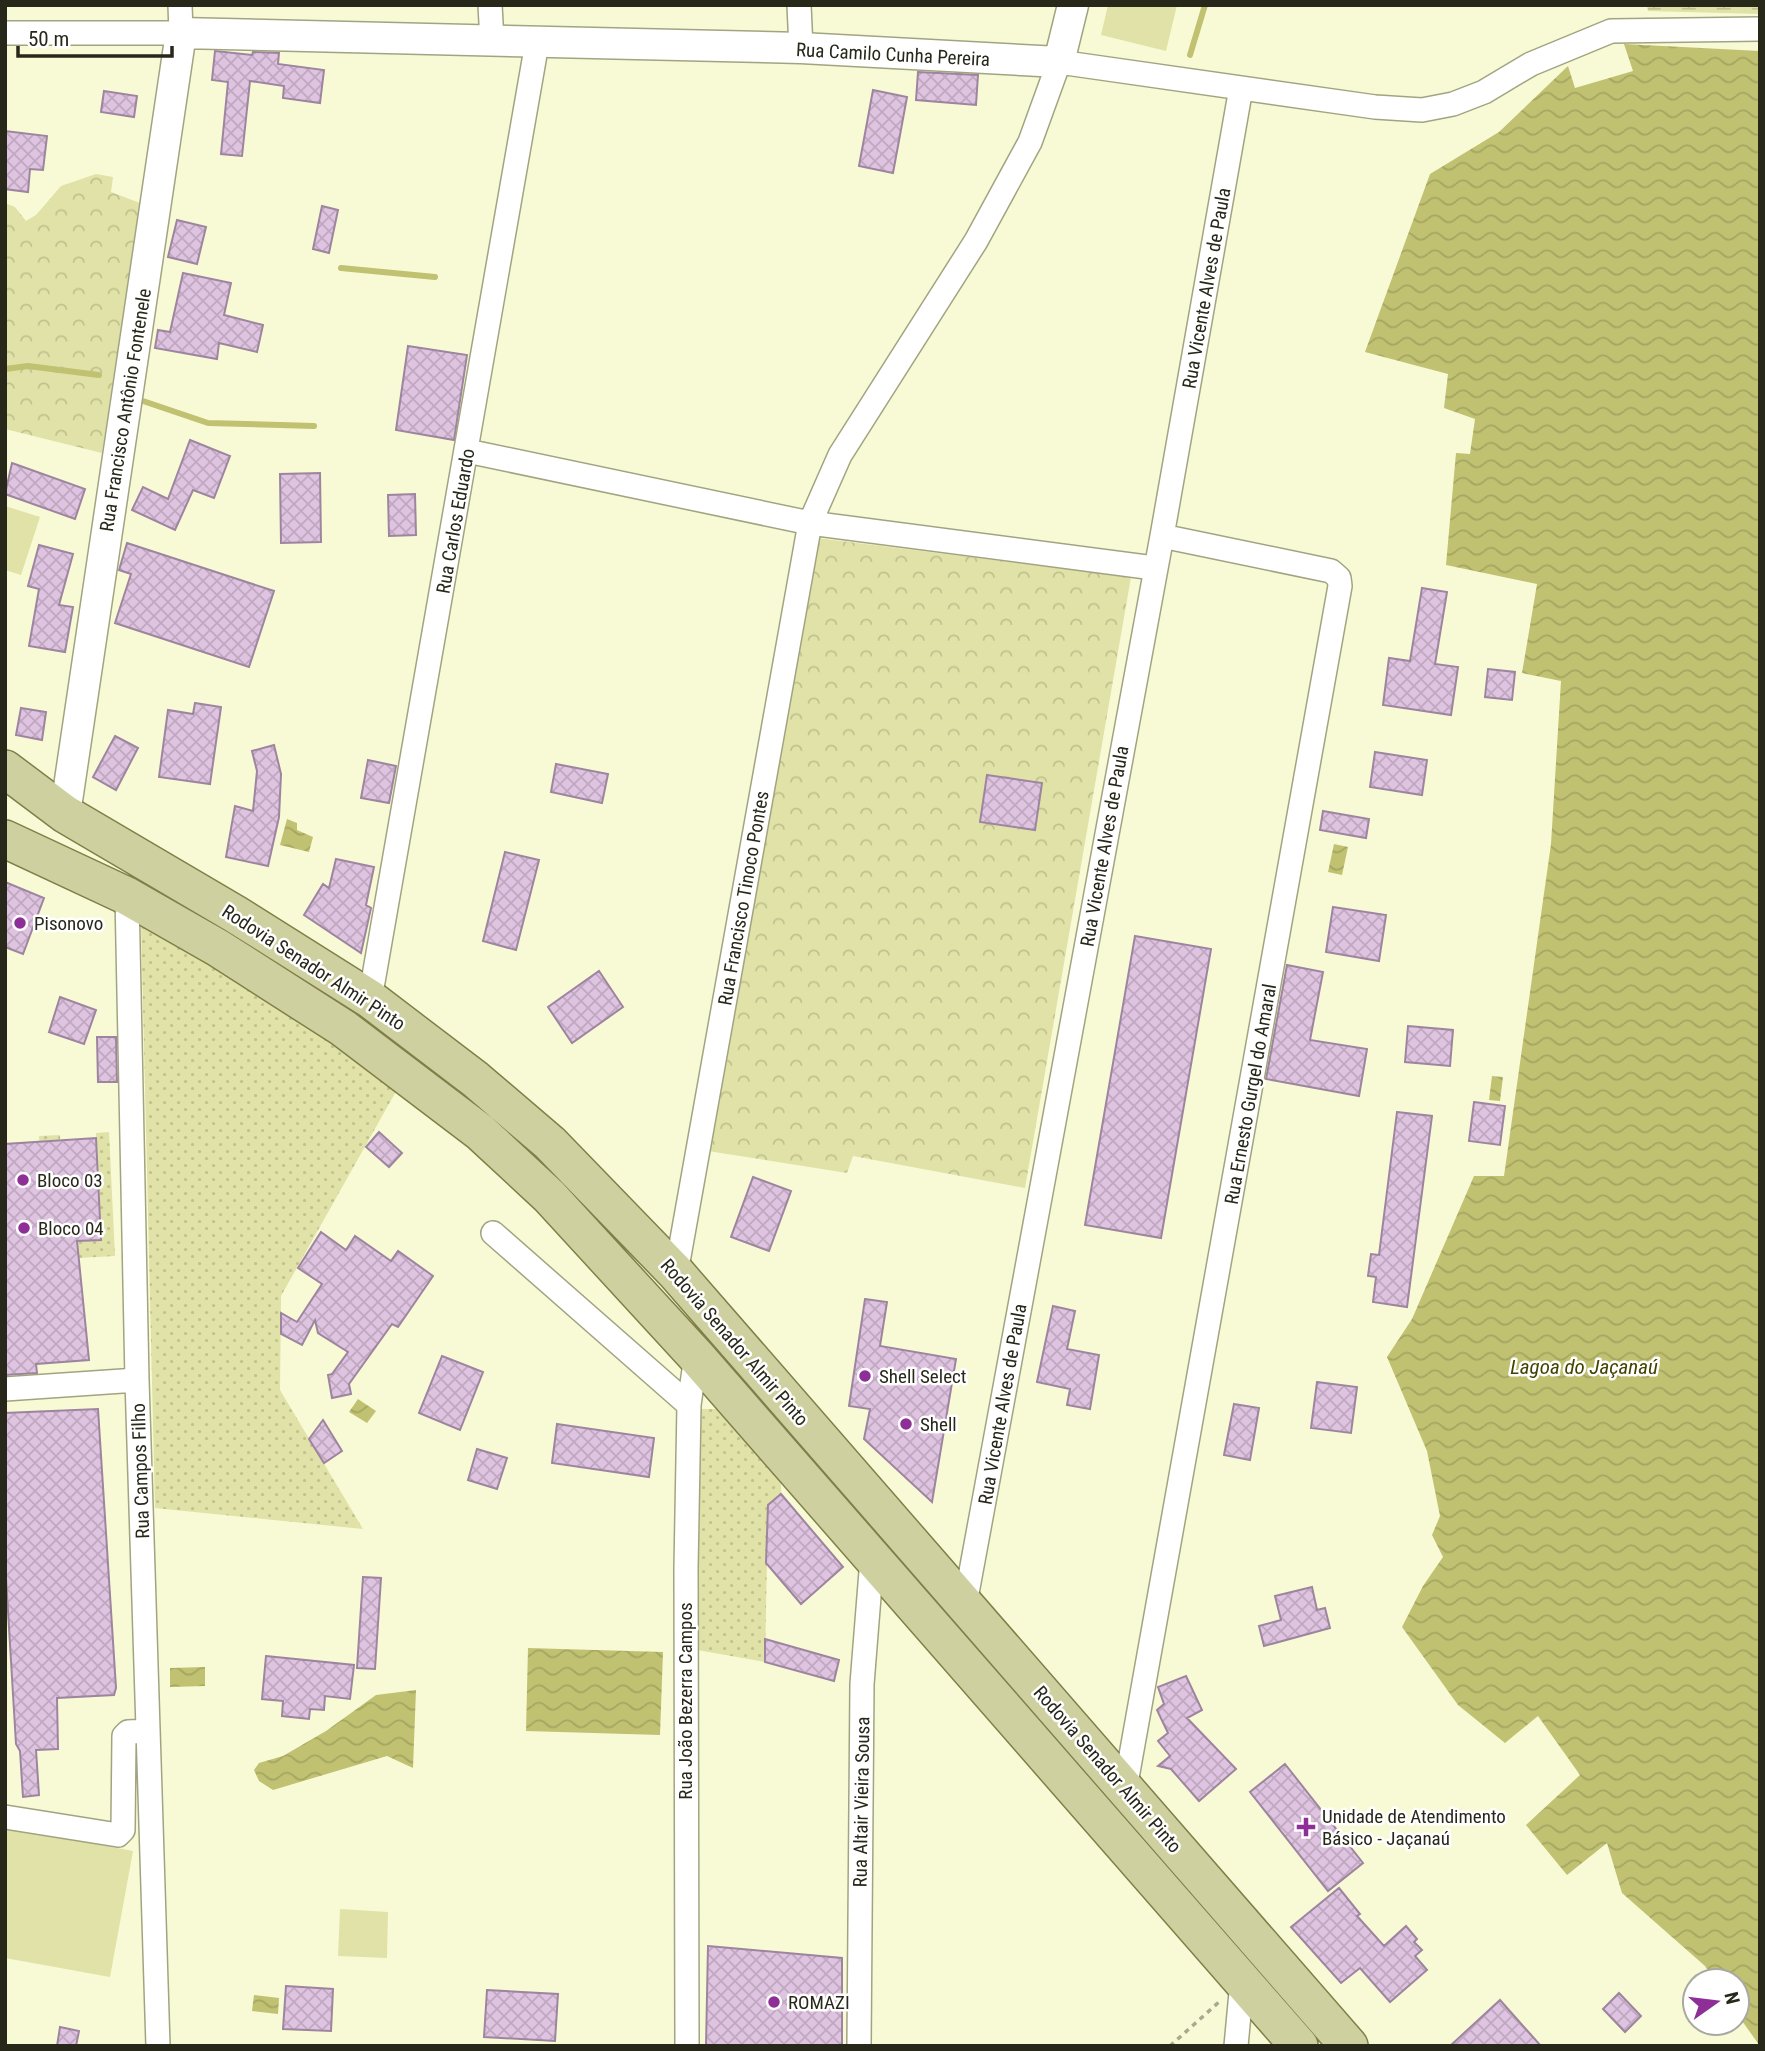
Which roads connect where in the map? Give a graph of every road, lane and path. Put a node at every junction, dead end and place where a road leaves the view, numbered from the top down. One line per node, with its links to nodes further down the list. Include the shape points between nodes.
1 (489, 5): 7 (street)
2 (799, 5): 9 (street)
3 (1073, 5): 10 (street)
4 (181, 19): 6 (street, Rua Camilo Cunha Pereira); 7 (street, Rua Camilo Cunha Pereira); 17 (street, Rua Francisco Antônio Fontenele)
5 (1760, 29): 11 (street, Rua Camilo Cunha Pereira, via 1611,32 1531,64 1484,92 1422,110)
6 (5, 33)
7 (492, 41): 8 (street, Rua Camilo Cunha Pereira)
8 (537, 43): 9 (street, Rua Camilo Cunha Pereira); 12 (street, Rua Carlos Eduardo)
9 (801, 48): 10 (street, Rua Camilo Cunha Pereira)
10 (1059, 62): 11 (street, Rua Camilo Cunha Pereira); 13 (street, Rua Francisco Tinoco Pontes, via 1030,142 976,241 840,455)
11 (1241, 88): 14 (street, Rua Vicente Alves de Paula)
12 (467, 451): 13 (street); 20 (street, Rua Carlos Eduardo)
13 (810, 523): 15 (street); 22 (street, Rua Francisco Tinoco Pontes)
14 (1163, 536): 15 (street, Rua Vicente Alves de Paula); 30 (street, Rua Ernesto Gurgel do Amaral, via 1331,571 1340,586)
15 (1154, 568): 28 (street, Rua Vicente Alves de Paula)
16 (5, 769): 17 (main road, Rodovia Senador Almir Pinto)
17 (65, 814): 20 (main road, Rodovia Senador Almir Pinto)
18 (5, 839): 19 (main road, Rodovia Senador Almir Pinto)
19 (127, 896): 23 (main road, Rodovia Senador Almir Pinto, via 343,1028 480,1132 550,1196); 24 (street, Rua Campos Filho)
20 (370, 999): 22 (main road, Rodovia Senador Almir Pinto, via 550,1143)
21 (493, 1233): 26 (street)
22 (676, 1273): 28 (main road, Rodovia Senador Almir Pinto)
23 (696, 1356): 26 (street, Rua João Bezerra Campos); 27 (main road, Rodovia Senador Almir Pinto)
24 (137, 1380): 25 (street); 29 (street, Rua Campos Filho)
25 (5, 1390)
26 (688, 1405): 34 (street, Rua João Bezerra Campos)
27 (872, 1559): 32 (main road, Rodovia Senador Almir Pinto); 35 (street, Rua Altair Vieira Sousa, via 862,1684)
28 (965, 1604): 30 (main road, Rodovia Senador Almir Pinto)
29 (147, 1731): 31 (street, via 124,1736 123,1830 118,1835); 33 (street, Rua Campos Filho)
30 (1125, 1789): 39 (main road, Rodovia Senador Almir Pinto)
31 (5, 1817)
32 (1242, 1982): 36 (path); 37 (street); 38 (main road, Rodovia Senador Almir Pinto)
33 (158, 2046)
34 (687, 2046)
35 (859, 2046)
36 (1170, 2046)
37 (1236, 2046)
38 (1299, 2046)
39 (1349, 2046)

